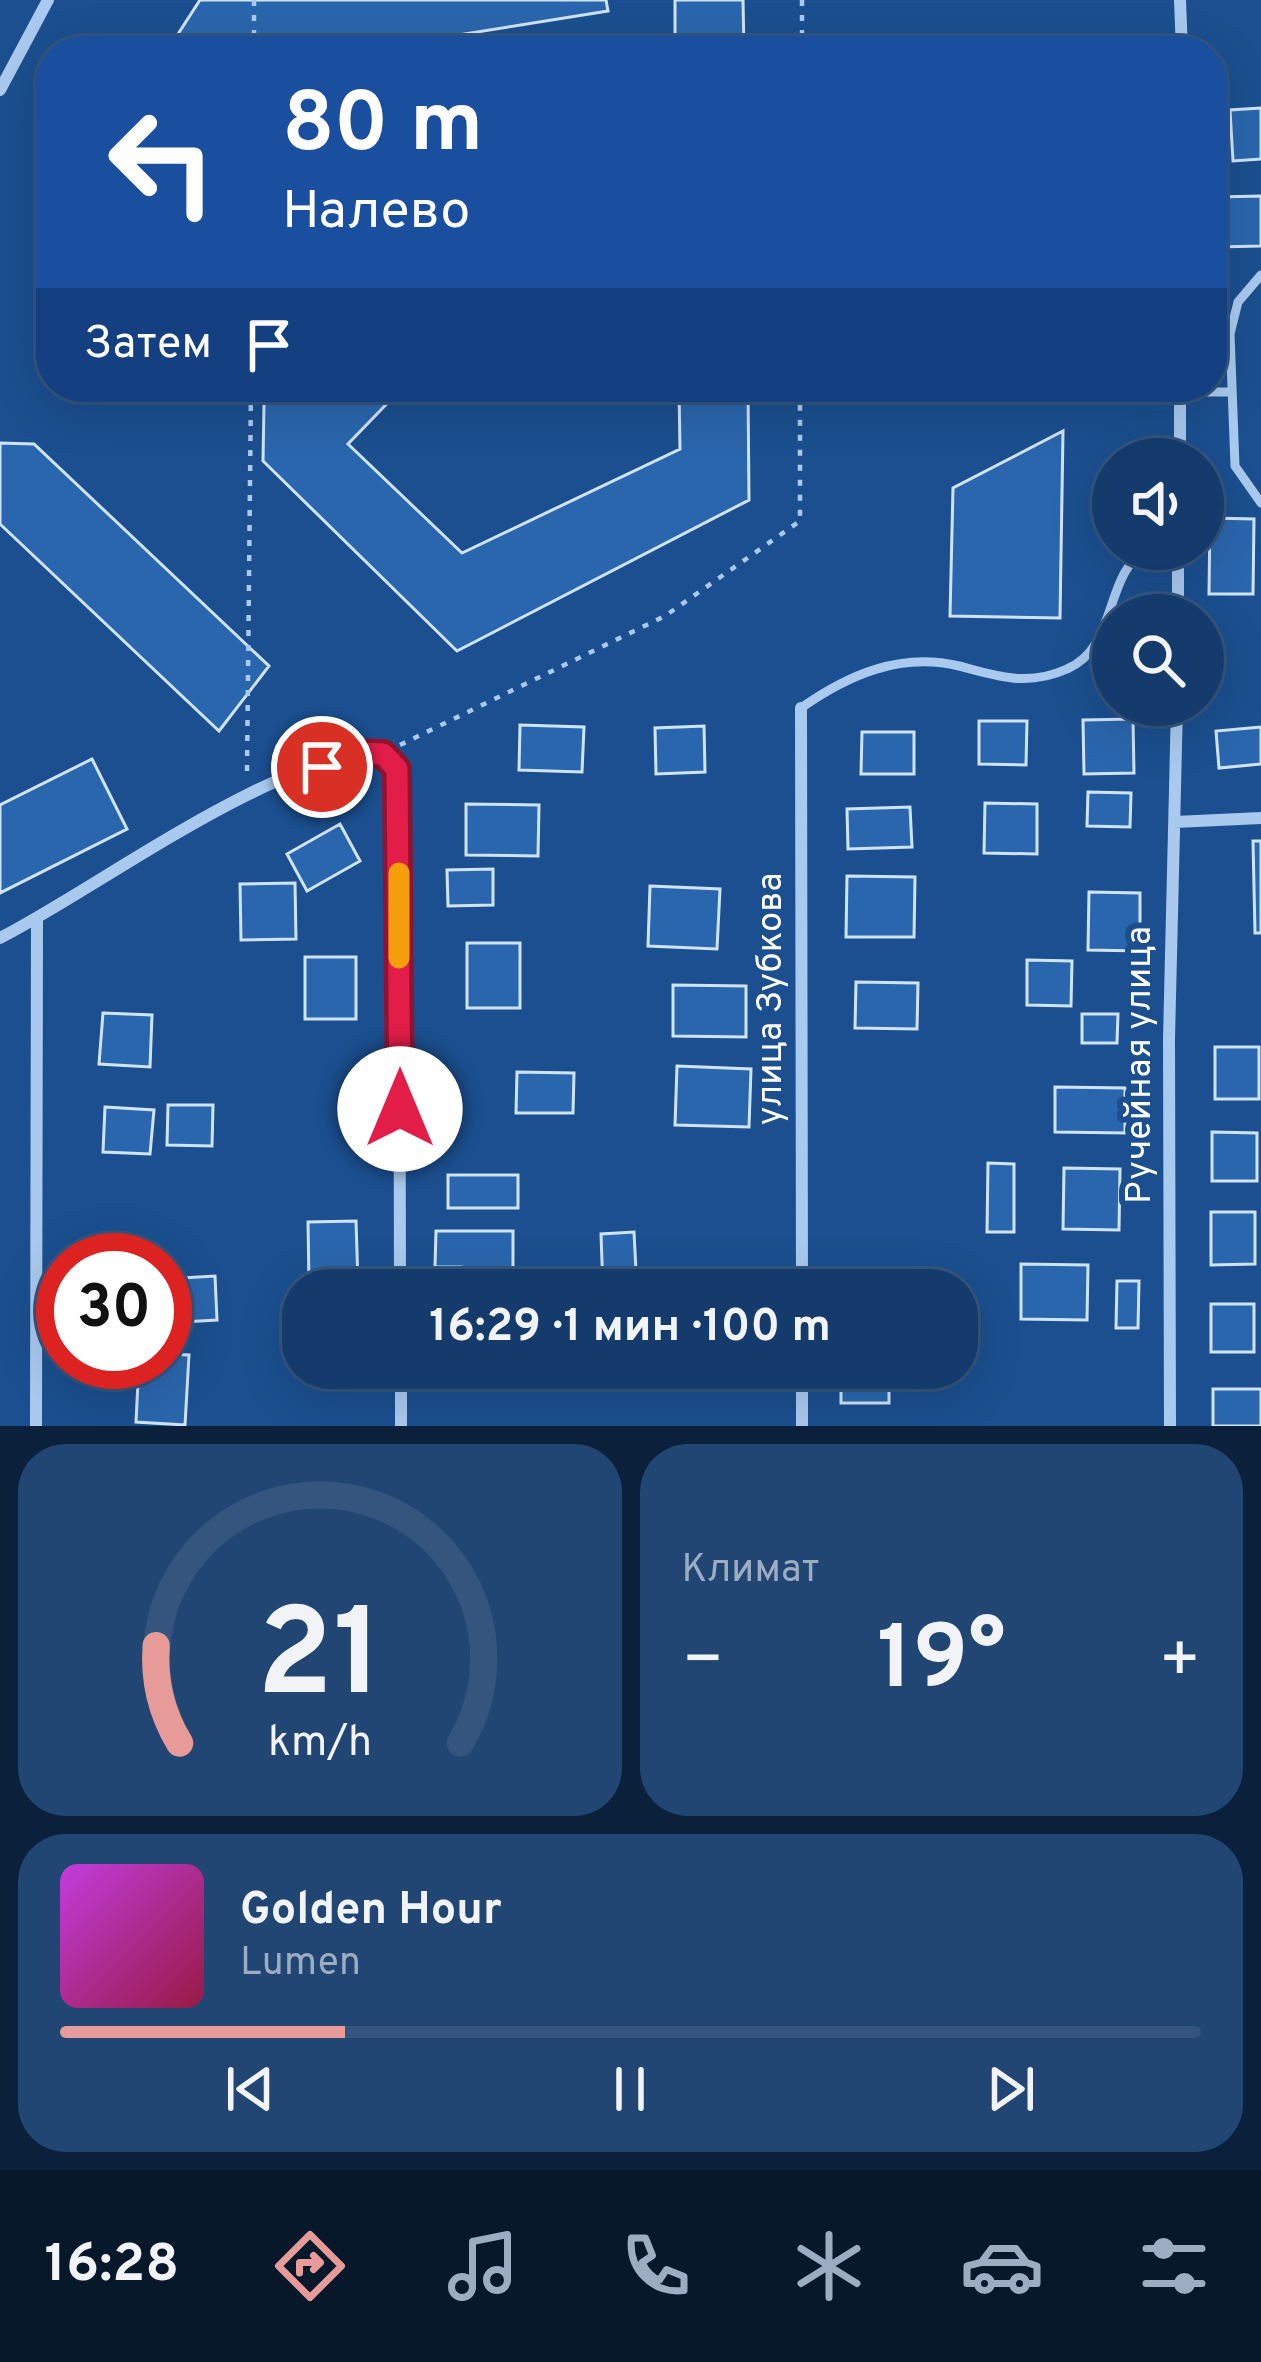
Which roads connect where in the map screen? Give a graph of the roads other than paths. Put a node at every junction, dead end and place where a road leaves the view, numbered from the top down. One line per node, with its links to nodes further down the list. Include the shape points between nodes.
1 (48, 0): 4 (street)
2 (1180, 0): 3 (street)
3 (1181, 36)
4 (0, 90)
5 (1261, 274): 7 (lane, via 1232,317)
6 (1227, 392): 7 (lane)
7 (1231, 392): 10 (lane, via 1234,466)
8 (1180, 402): 9 (street)
9 (1180, 438)
10 (1261, 503)
11 (1129, 570): 12 (lane, via 1098,642 1073,668 999,680 923,661 882,666 837,682)
12 (802, 708): 19 (street, улица Зубкова)
13 (1177, 726): 15 (street, Ручейная улица)
14 (1261, 818): 15 (street)
15 (1175, 822): 25 (street, Ручейная улица)
16 (37, 919): 17 (street); 18 (street, via 247,794 360,753 383,754 397,769 399,792); 22 (street)
17 (0, 938)
18 (400, 1269)
19 (802, 1269)
20 (400, 1389): 23 (street)
21 (802, 1389): 24 (street)
22 (36, 1426)
23 (401, 1426)
24 (802, 1426)
25 (1170, 1426)

